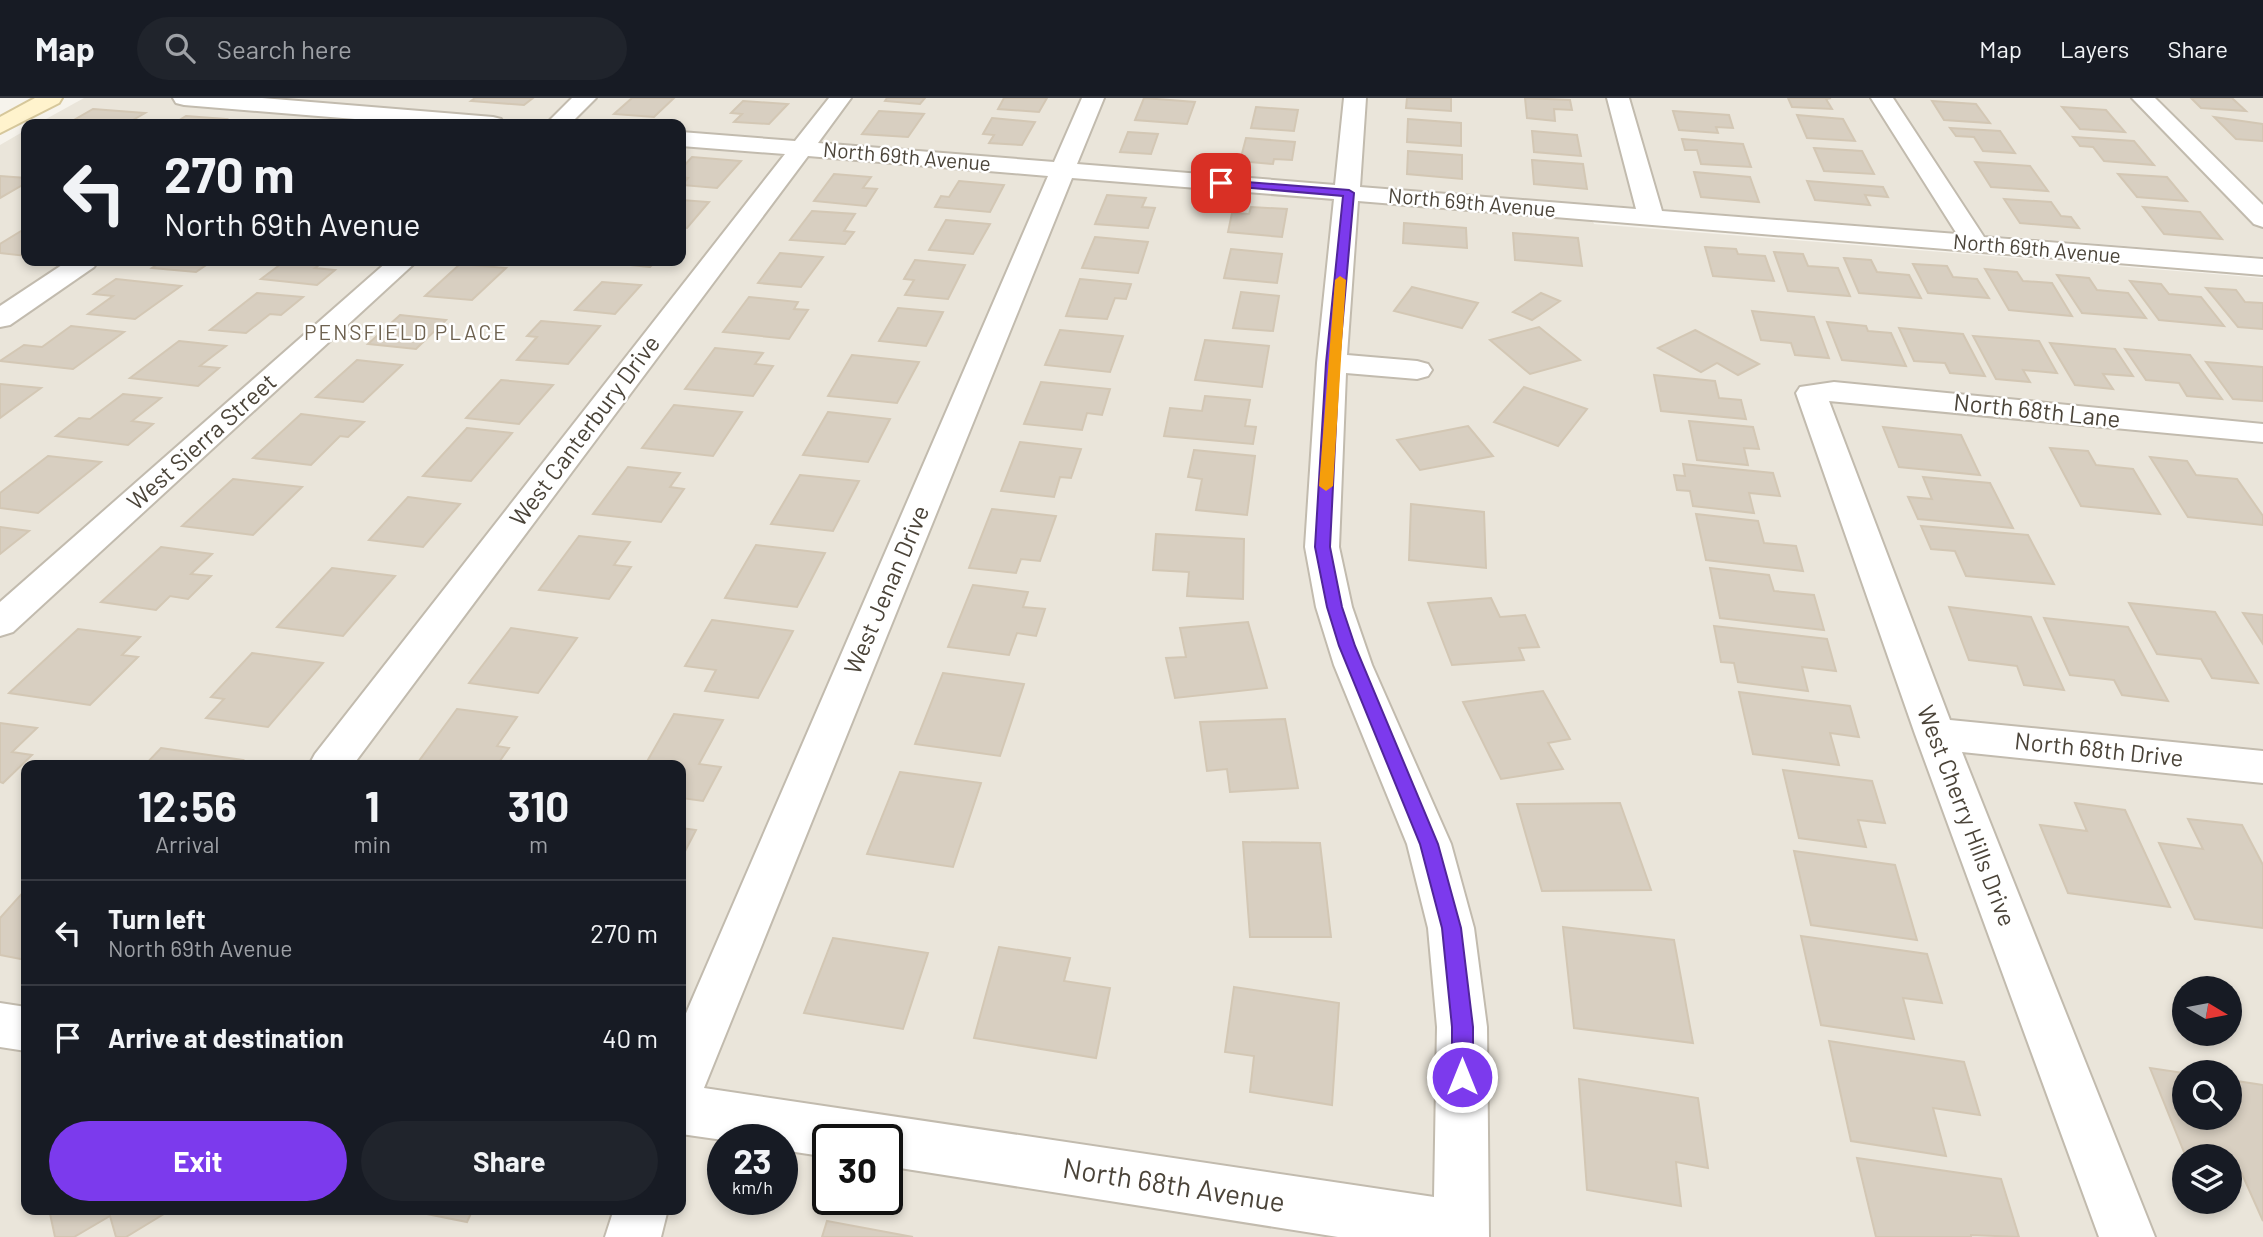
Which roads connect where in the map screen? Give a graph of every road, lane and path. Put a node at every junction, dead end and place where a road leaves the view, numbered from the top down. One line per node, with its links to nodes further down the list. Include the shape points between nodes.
1 (51, 98): 14 (street)
2 (184, 98): 10 (street)
3 (586, 98): 13 (street)
4 (840, 98): 16 (street, West Canterbury Drive)
5 (1093, 98): 17 (street, West Jenan Drive)
6 (1355, 98): 18 (street)
7 (1618, 98): 19 (street)
8 (1882, 98): 21 (street)
9 (2143, 98): 20 (street)
10 (315, 103): 11 (street); 12 (street)
11 (292, 119)
12 (451, 119)
13 (562, 119)
14 (0, 126)
15 (686, 139): 16 (street, North 69th Avenue)
16 (801, 149): 17 (street, North 69th Avenue); 32 (street, West Canterbury Drive)
17 (1063, 170): 18 (street, North 69th Avenue); 36 (street, West Jenan Drive)
18 (1349, 193): 19 (street, North 69th Avenue); 26 (street)
19 (1651, 217): 21 (street, North 69th Avenue)
20 (2263, 219)
21 (1976, 244): 24 (street, North 69th Avenue)
22 (78, 266): 25 (street)
23 (398, 266): 30 (street, West Sierra Street)
24 (2263, 267)
25 (0, 319)
26 (1332, 363): 27 (street); 41 (street, via 1322,547 1334,607 1353,665 1429,844 1451,928 1462,1027)
27 (1418, 370)
28 (1811, 393): 29 (street, North 68th Lane, via 1834,391); 31 (street, West Cherry Hills Drive)
29 (2263, 433)
30 (0, 623)
31 (1935, 734): 33 (street, North 68th Drive); 43 (street, West Cherry Hills Drive)
32 (334, 760)
33 (2263, 766)
34 (0, 1025): 35 (street)
35 (21, 1028)
36 (686, 1071)
37 (686, 1110): 38 (street)
38 (812, 1129)
39 (903, 1143): 41 (street, North 68th Avenue)
40 (639, 1215): 42 (street)
41 (1461, 1233)
42 (633, 1237)
43 (2127, 1237)

